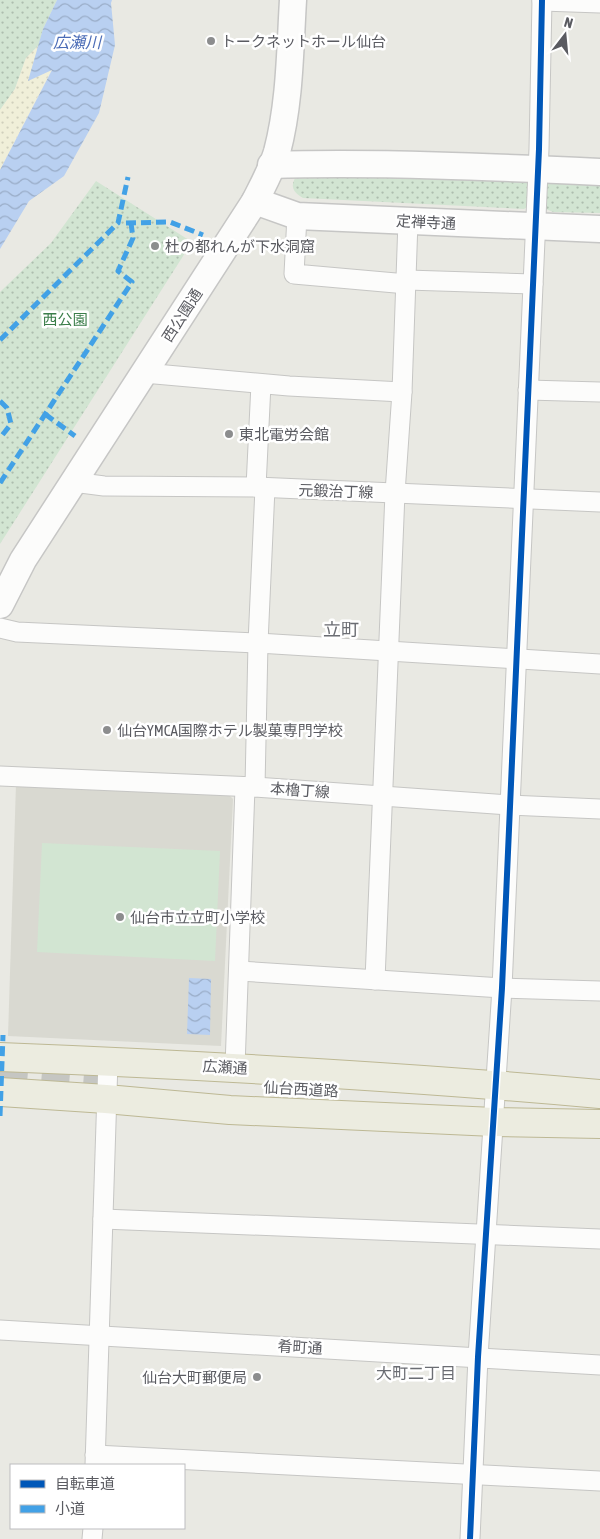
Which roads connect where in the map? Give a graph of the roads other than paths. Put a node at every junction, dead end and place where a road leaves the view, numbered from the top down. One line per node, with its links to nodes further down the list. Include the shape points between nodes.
1 (293, 0): 4 (street, 西公園通, via 284,120)
2 (542, 0): 3 (street); 5 (street)
3 (600, 3)
4 (271, 166): 5 (street, via 326,164); 7 (street, 西公園通)
5 (537, 169): 6 (street); 10 (street)
6 (600, 172)
7 (255, 201): 8 (street, 定禅寺通); 14 (street, 西公園通)
8 (298, 216): 9 (street, 定禅寺通); 12 (street, via 294,274)
9 (408, 221): 10 (street, 定禅寺通); 12 (street)
10 (535, 227): 11 (street, 定禅寺通); 13 (street)
11 (600, 230)
12 (407, 282): 13 (street); 17 (street)
13 (533, 284): 16 (street)
14 (144, 373): 15 (street); 19 (street, 西公園通)
15 (261, 384): 17 (street); 20 (street)
16 (528, 390): 18 (street); 22 (street)
17 (402, 392): 21 (street)
18 (600, 392)
19 (73, 482): 20 (street, 元鍛治丁線, via 104,486); 24 (street, 西公園通, via 23,560)
20 (260, 488): 21 (street, 元鍛治丁線); 26 (street)
21 (395, 493): 22 (street, 元鍛治丁線); 27 (street)
22 (522, 500): 23 (street, 元鍛治丁線); 28 (street)
23 (600, 502)
24 (0, 605)
25 (0, 628): 26 (street, via 17,632)
26 (258, 642): 27 (street); 31 (street)
27 (389, 651): 28 (street); 32 (street)
28 (517, 658): 29 (street); 33 (street)
29 (600, 664)
30 (0, 776): 31 (street, 本櫓丁線)
31 (250, 787): 32 (street, 本櫓丁線); 35 (street)
32 (383, 796): 33 (street, 本櫓丁線); 36 (street)
33 (509, 805): 34 (street, 本櫓丁線); 37 (street)
34 (600, 809)
35 (239, 971): 36 (street); 40 (street)
36 (375, 980): 37 (street)
37 (502, 988): 38 (street); 44 (street)
38 (600, 992)
39 (0, 1057): 41 (highway, 広瀬通)
40 (235, 1067): 41 (highway, 広瀬通); 44 (highway, 広瀬通)
41 (115, 1083): 42 (highway, 広瀬通); 44 (highway, 広瀬通, via 230,1110); 46 (street)
42 (0, 1092)
43 (600, 1094): 44 (highway, 広瀬通)
44 (489, 1104): 45 (highway, 広瀬通); 47 (street)
45 (600, 1124)
46 (103, 1219): 47 (street); 50 (street)
47 (486, 1235): 48 (street); 51 (street)
48 (600, 1239)
49 (0, 1330): 50 (street, 肴町通)
50 (99, 1337): 51 (street, 肴町通); 53 (street)
51 (478, 1357): 52 (street, 肴町通); 54 (street)
52 (600, 1365)
53 (95, 1460): 54 (street)
54 (472, 1474): 55 (street); 56 (street)
55 (600, 1481)
56 (470, 1539)

